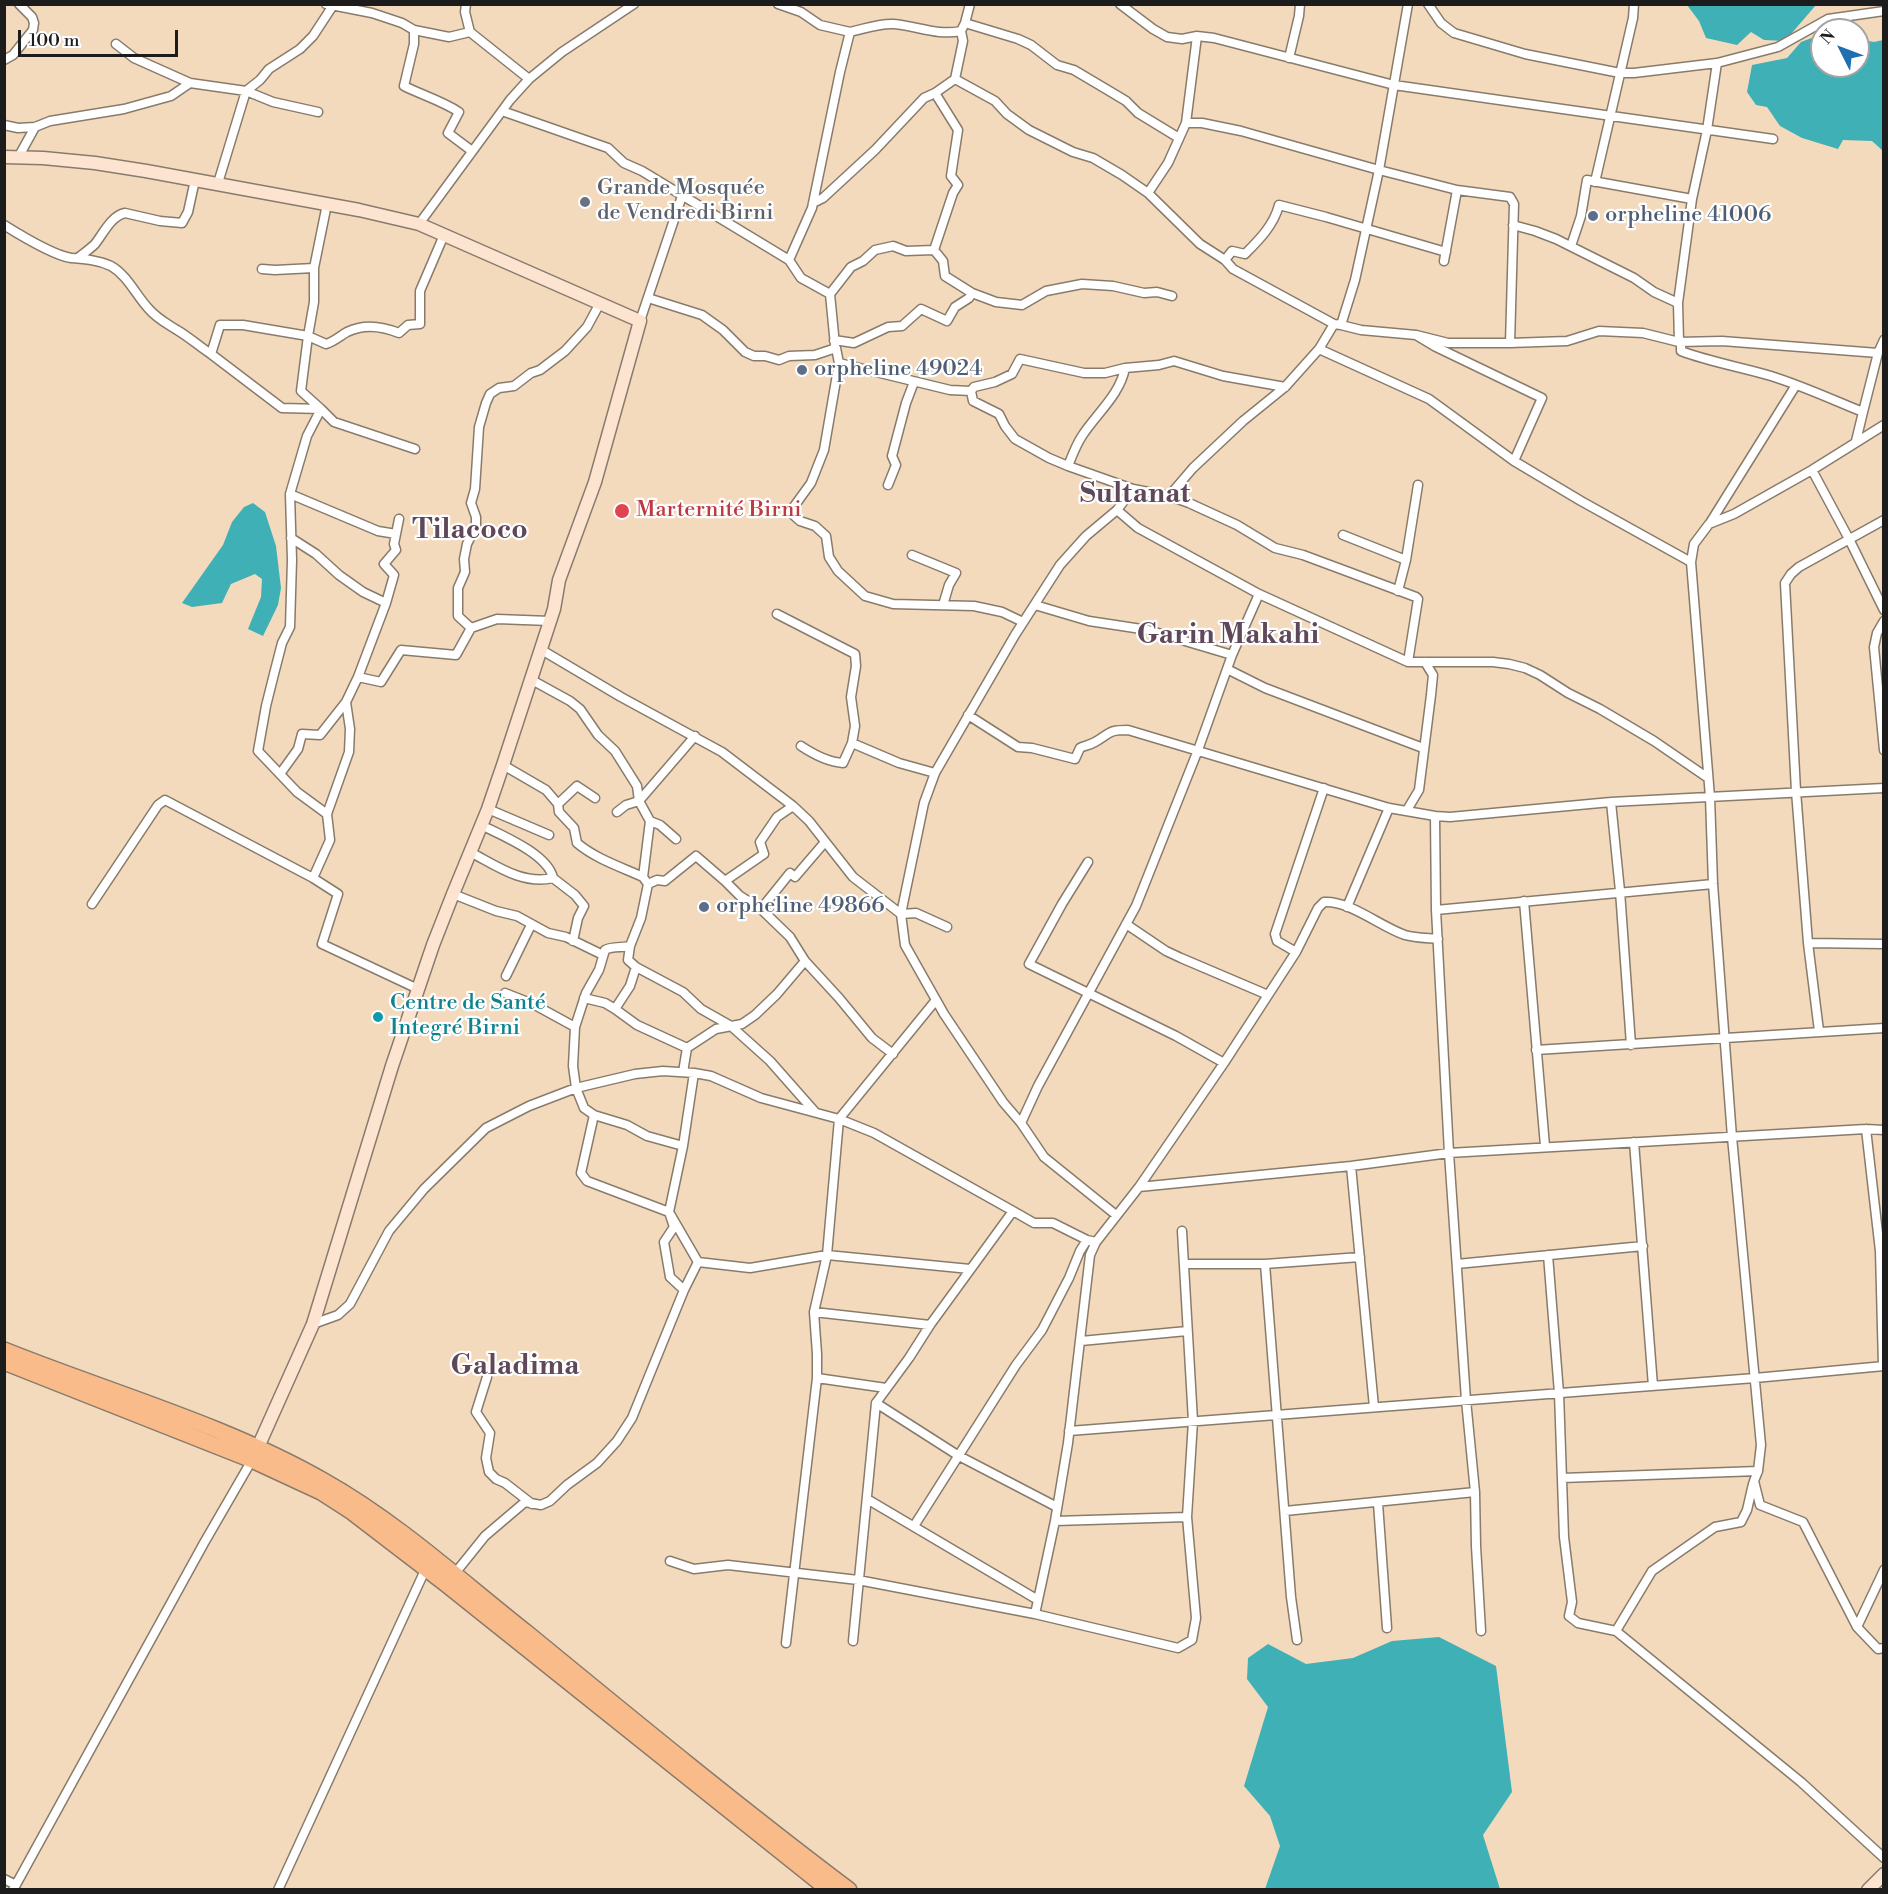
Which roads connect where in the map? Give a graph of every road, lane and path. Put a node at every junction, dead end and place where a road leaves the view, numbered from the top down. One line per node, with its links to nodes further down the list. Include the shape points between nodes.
1 (19, 4): 20 (street, via 32,17 33,30)
2 (466, 4): 15 (street)
3 (634, 4): 23 (street, via 561,52)
4 (778, 4): 16 (street, via 801,12 820,25)
5 (970, 4): 13 (street)
6 (1120, 4): 17 (street, via 1167,37)
7 (1300, 4): 19 (street)
8 (1408, 4): 26 (street)
9 (1428, 4): 22 (street, via 1441,23 1454,33 1525,54)
10 (1634, 4): 22 (street)
11 (329, 6): 14 (street, via 372,13); 27 (street, via 313,36)
12 (1884, 11): 21 (street, via 1828,19 1778,47)
13 (963, 27): 16 (street, via 948,34 885,24); 24 (street); 36 (street, via 1031,45 1057,65 1074,70 1116,95)
14 (414, 30): 15 (street, via 449,37); 38 (street, via 404,86 459,112 448,132)
15 (471, 32): 23 (street)
16 (850, 32): 49 (street)
17 (1197, 36): 19 (street); 32 (street)
18 (116, 45): 25 (street, via 134,58)
19 (1289, 58): 26 (street)
20 (4, 60)
21 (1717, 63): 22 (street); 35 (street)
22 (1620, 73): 31 (street)
23 (529, 79): 29 (street)
24 (955, 79): 28 (street); 46 (street, via 995,101 1029,130 1093,158)
25 (190, 83): 27 (street); 34 (street, via 171,96)
26 (1394, 85): 31 (street); 41 (street)
27 (246, 92): 30 (street); 44 (street)
28 (935, 93): 49 (street, via 924,98 875,150); 57 (street, via 958,130 951,176 958,185)
29 (502, 111): 38 (street); 47 (street, via 608,148 624,164)
30 (318, 112)
31 (1611, 117): 35 (street); 43 (street)
32 (1185, 123): 36 (street); 41 (street, via 1241,130)
33 (4, 125): 34 (street)
34 (35, 127): 39 (street)
35 (1707, 130): 37 (street); 48 (street)
36 (1179, 138): 46 (street)
37 (1773, 139)
38 (472, 151): 51 (street)
39 (19, 156): 40 (street); 42 (street, via 95,163)
40 (4, 157)
41 (1379, 171): 45 (street); 54 (street)
42 (195, 180): 44 (street); 58 (street, via 182,223 121,214)
43 (1595, 182): 48 (street); 56 (street, via 1587,180)
44 (218, 183): 50 (street)
45 (1457, 190): 53 (street, via 1510,197 1514,204); 54 (street, via 1445,257)
46 (1148, 193): 60 (street, via 1200,244)
47 (682, 196): 59 (street); 66 (street)
48 (1692, 199): 68 (street)
49 (813, 203): 59 (street)
50 (327, 204): 51 (street); 62 (street)
51 (419, 224): 55 (street)
52 (4, 225): 58 (street, via 50,252)
53 (1513, 225): 56 (street); 75 (street)
54 (1365, 230): 60 (street, via 1280,205 1263,235 1245,254 1232,251); 70 (street, via 1355,280)
55 (444, 235): 67 (street); 72 (street, via 420,291 420,324 408,325 399,333 387,328 360,327 326,344)
56 (1571, 246): 68 (street)
57 (934, 250): 63 (street, via 943,261 945,276); 64 (street, via 906,251 893,246 875,250 851,267)
58 (80, 257): 79 (street, via 115,269 158,318)
59 (789, 260): 64 (street, via 801,278)
60 (1225, 260): 70 (street, via 1233,269)
61 (262, 268): 62 (street)
62 (314, 268): 72 (street)
63 (972, 293): 65 (street, via 996,302 1022,305 1046,291 1083,284); 76 (street, via 955,307 947,321 921,309 902,326 888,327 854,343)
64 (830, 294): 76 (street)
65 (1172, 296)
66 (648, 298): 69 (street); 76 (street, via 702,315 754,356 779,360 815,355)
67 (600, 303): 69 (street); 120 (street, via 565,351 514,386 499,388 486,403 479,427 476,489 471,503 476,526 467,544 465,572 458,588 458,616)
68 (1678, 303): 74 (street)
69 (640, 321): 117 (street, via 595,482 559,580)
70 (1338, 324): 71 (street); 77 (street)
71 (1416, 335): 75 (street, via 1448,343); 91 (street, via 1542,398)
72 (308, 336): 79 (street, via 220,325); 86 (street, via 301,391)
73 (1884, 340): 78 (street)
74 (1680, 341): 75 (street, via 1643,333 1599,332 1567,341); 78 (street); 83 (street, via 1681,351)
75 (1510, 343)
76 (835, 344): 80 (street)
77 (1319, 349): 84 (street); 91 (street, via 1429,399)
78 (1878, 353): 87 (street)
79 (211, 354): 86 (street, via 282,408)
80 (839, 363): 82 (street); 113 (street, via 824,450 811,483 790,512 826,536 829,557 838,571 865,596 893,604)
81 (1125, 368): 84 (street, via 1174,361 1223,376); 85 (street, via 1084,373 1020,359 1012,374); 92 (street, via 1116,391 1081,437)
82 (914, 382): 85 (street); 94 (street, via 892,456 896,465)
83 (1796, 385): 87 (street); 102 (street)
84 (1285, 387): 98 (street, via 1243,421)
85 (971, 391): 92 (street, via 974,401 999,414 1015,439)
86 (321, 409): 90 (street, via 334,422); 97 (street, via 307,436)
87 (1863, 412): 89 (street)
88 (1884, 425): 89 (street)
89 (1856, 441): 93 (street)
90 (415, 449)
91 (1514, 460): 109 (street)
92 (1068, 466): 96 (street)
93 (1812, 470): 102 (street); 106 (street)
94 (888, 485)
95 (1418, 485): 108 (street)
96 (1133, 489): 98 (street); 99 (street)
97 (290, 494): 103 (street, via 378,531); 105 (street)
98 (1169, 496): 110 (street, via 1237,525 1275,548)
99 (1117, 510): 111 (street, via 1138,528); 114 (street, via 1060,565)
100 (399, 519): 103 (street)
101 (1884, 520): 106 (street)
102 (1709, 524): 109 (street, via 1694,544)
103 (396, 534): 112 (street, via 396,550 384,564 394,575)
104 (1343, 535): 108 (street)
105 (291, 538): 112 (street, via 339,575); 138 (street, via 290,627 274,674 258,751)
106 (1849, 539): 115 (street); 142 (street, via 1799,567 1785,583)
107 (912, 555): 113 (street, via 956,573)
108 (1406, 560): 110 (street)
109 (1691, 562): 139 (street)
110 (1398, 591): 123 (street, via 1418,599)
111 (1259, 594): 122 (street); 123 (street)
112 (386, 603): 126 (street)
113 (943, 605): 119 (street, via 974,606)
114 (1035, 605): 119 (street); 122 (street, via 1089,621 1148,630)
115 (1884, 610)
116 (777, 614): 131 (street, via 855,654)
117 (550, 621): 120 (street, via 497,619); 121 (street)
118 (1884, 621): 135 (street, via 1874,646)
119 (1023, 622): 129 (street)
120 (471, 628): 126 (street, via 456,654 401,650 381,682)
121 (540, 650): 127 (street); 130 (street)
122 (1232, 655): 125 (street)
123 (1408, 662): 124 (street)
124 (1425, 662): 133 (street, via 1433,675); 139 (street, via 1493,662 1525,668 1654,741)
125 (1227, 669): 133 (street, via 1265,688); 134 (street)
126 (358, 677): 128 (street)
127 (530, 679): 136 (street); 145 (street, via 580,709 615,751 637,786)
128 (346, 702): 138 (street, via 320,735 302,734 298,749); 153 (street, via 349,752)
129 (968, 715): 134 (street, via 1018,747 1075,759 1080,748 1116,730); 137 (street)
130 (695, 736): 145 (street); 148 (street)
131 (852, 743): 132 (street, via 843,763); 137 (street)
132 (801, 746)
133 (1423, 748): 151 (street, via 1419,790)
134 (1198, 750): 140 (street); 175 (street)
135 (1884, 750)
136 (503, 765): 147 (street, via 546,790); 150 (street)
137 (935, 773): 174 (street, via 924,803)
138 (280, 774): 153 (street)
139 (1708, 778): 143 (street)
140 (1324, 788): 149 (street); 183 (street, via 1275,934 1278,941)
141 (1884, 788): 142 (street)
142 (1796, 791): 143 (street); 180 (street)
143 (1710, 797): 146 (street); 166 (street)
144 (595, 798): 147 (street, via 577,786)
145 (639, 801): 152 (street); 155 (street)
146 (1611, 802): 154 (street); 167 (street)
147 (558, 804): 164 (street, via 574,828 577,843)
148 (793, 806): 159 (street); 165 (street, via 777,817 760,842 764,854)
149 (1389, 808): 151 (street); 171 (street)
150 (488, 809): 156 (street); 157 (street)
151 (1407, 810): 154 (street)
152 (617, 812)
153 (327, 814): 162 (street, via 330,840)
154 (1435, 816): 173 (street)
155 (650, 822): 158 (street); 164 (street)
156 (481, 825): 160 (street); 163 (street, via 533,852)
157 (549, 835)
158 (676, 839)
159 (825, 842): 172 (street, via 795,877 790,873); 174 (street, via 853,877)
160 (470, 852): 163 (street, via 522,878); 168 (street)
161 (1088, 862): 190 (street, via 1029,964)
162 (313, 878): 170 (street, via 165,800); 188 (street, via 338,894 322,944)
163 (553, 878): 179 (street, via 584,906)
164 (646, 880): 165 (street, via 665,881 696,856); 182 (street, via 641,918)
165 (725, 881): 172 (street)
166 (1713, 884): 167 (street); 199 (street)
167 (1620, 891): 169 (street); 200 (street)
168 (453, 894): 176 (street, via 517,916); 188 (street)
169 (1524, 901): 173 (street); 202 (street)
170 (92, 904)
171 (1347, 907): 178 (street, via 1406,936); 183 (street, via 1323,902)
172 (761, 909): 185 (street, via 790,937)
173 (1436, 910): 178 (street)
174 (901, 914): 177 (street, via 916,913); 193 (street, via 905,945)
175 (1126, 924): 190 (street); 191 (street, via 1166,951)
176 (531, 925): 179 (street); 187 (street)
177 (947, 927)
178 (1438, 939): 218 (street)
179 (573, 941): 184 (street)
180 (1808, 943): 181 (street); 198 (street)
181 (1884, 944)
182 (630, 946): 184 (street, via 609,948); 186 (street, via 628,960)
183 (1296, 952): 191 (street)
184 (603, 955): 192 (street)
185 (805, 961): 195 (street, via 755,1015); 203 (street, via 872,1038)
186 (636, 967): 194 (street, via 630,986); 195 (street, via 683,992 701,1009)
187 (506, 976)
188 (418, 989): 237 (street)
189 (505, 993): 196 (street)
190 (1089, 994): 204 (street, via 1176,1035); 211 (street)
191 (1268, 994): 204 (street)
192 (584, 998): 194 (street); 196 (street)
193 (936, 1000): 203 (street); 211 (street)
194 (615, 1009): 201 (street, via 637,1025)
195 (731, 1026): 201 (street, via 716,1029); 208 (street, via 770,1060)
196 (575, 1027): 207 (street)
197 (1884, 1028): 198 (street)
198 (1819, 1031): 199 (street)
199 (1725, 1039): 200 (street); 214 (street)
200 (1631, 1045): 202 (street)
201 (687, 1048): 205 (street)
202 (1536, 1050): 217 (street)
203 (893, 1054): 210 (street)
204 (1224, 1064): 220 (street)
205 (683, 1072): 206 (street); 207 (street, via 635,1074)
206 (694, 1073): 208 (street, via 761,1098); 216 (street)
207 (576, 1088): 209 (street, via 584,1108); 237 (street, via 486,1128 424,1189 389,1231 350,1304 338,1315)
208 (814, 1112): 210 (street)
209 (594, 1115): 216 (street); 222 (street, via 581,1173 587,1181)
210 (839, 1119): 221 (street, via 874,1133); 227 (street)
211 (1021, 1123): 223 (street, via 1044,1157)
212 (1866, 1129): 213 (street); 214 (street); 242 (street, via 1880,1251)
213 (1884, 1130)
214 (1732, 1137): 215 (street); 245 (street)
215 (1634, 1143): 217 (street); 226 (street)
216 (683, 1146): 222 (street)
217 (1545, 1146): 218 (street)
218 (1449, 1153): 219 (street); 233 (street)
219 (1351, 1166): 220 (street); 229 (street)
220 (1138, 1187): 223 (street)
221 (1012, 1211): 225 (street, via 1034,1223 1053,1222); 234 (street)
222 (669, 1212): 230 (street); 235 (street, via 674,1227 664,1242 670,1277)
223 (1116, 1215): 225 (street)
224 (1182, 1231): 231 (street)
225 (1091, 1241): 240 (street); 256 (street, via 1080,1251 1042,1330)
226 (1643, 1246): 228 (street); 246 (street)
227 (827, 1255): 230 (street, via 750,1268); 234 (street); 236 (street)
228 (1548, 1255): 233 (street); 248 (street)
229 (1360, 1257): 232 (street); 251 (street)
230 (698, 1262): 235 (street)
231 (1185, 1264): 232 (street); 239 (street)
232 (1265, 1264): 252 (street)
233 (1457, 1264): 249 (street)
234 (970, 1269): 238 (street)
235 (684, 1290): 263 (street, via 629,1425 587,1472 550,1501)
236 (814, 1312): 238 (street); 244 (street)
237 (313, 1324): 255 (street)
238 (930, 1325): 247 (street)
239 (1187, 1331): 240 (street); 253 (street)
240 (1081, 1341): 254 (street)
241 (5, 1360): 255 (highway)
242 (1883, 1366): 245 (street)
243 (487, 1377): 263 (street, via 476,1412 490,1433 486,1458 489,1472)
244 (817, 1378): 247 (street); 273 (street)
245 (1755, 1378): 246 (street); 257 (street, via 1761,1445)
246 (1653, 1386): 248 (street)
247 (886, 1388): 250 (street)
248 (1559, 1393): 249 (street); 258 (street)
249 (1466, 1400): 251 (street); 260 (street)
250 (876, 1403): 256 (street); 261 (street)
251 (1374, 1407): 252 (street)
252 (1277, 1414): 253 (street); 265 (street)
253 (1193, 1421): 254 (street); 266 (street)
254 (1069, 1431): 264 (street)
255 (256, 1453): 269 (highway); 289 (street)
256 (959, 1456): 264 (street); 268 (street)
257 (1758, 1471): 258 (street); 259 (street)
258 (1562, 1478): 281 (street, via 1572,1602 1569,1616 1578,1623)
259 (1754, 1481): 278 (street, via 1760,1505 1803,1522); 281 (street, via 1741,1522 1715,1527 1652,1571)
260 (1475, 1492): 262 (street); 280 (street)
261 (867, 1499): 268 (street); 275 (street)
262 (1378, 1503): 265 (street); 279 (street)
263 (532, 1504): 274 (street, via 525,1502 485,1536)
264 (1057, 1507): 267 (street)
265 (1285, 1511): 282 (street)
266 (1187, 1517): 267 (street); 277 (street, via 1196,1618 1192,1640 1178,1648)
267 (1055, 1521): 276 (street)
268 (914, 1526): 276 (street)
269 (409, 1547): 271 (highway); 274 (highway)
270 (670, 1561): 273 (street, via 694,1569 728,1565)
271 (426, 1568): 274 (highway); 290 (street)
272 (1884, 1570): 278 (street)
273 (793, 1574): 275 (street); 284 (street)
274 (450, 1579): 291 (highway); 292 (highway)
275 (858, 1580): 277 (street); 283 (street)
276 (1038, 1600): 277 (street)
277 (1035, 1614)
278 (1857, 1627): 285 (street, via 1878,1649)
279 (1387, 1628)
280 (1481, 1630)
281 (1617, 1631): 286 (street, via 1801,1782)
282 (1296, 1640)
283 (853, 1641)
284 (786, 1643)
285 (1884, 1648)
286 (1884, 1858)
287 (1884, 1874): 293 (street)
288 (4, 1879): 289 (street)
289 (14, 1887)
290 (278, 1890)
291 (829, 1890)
292 (849, 1890)
293 (1868, 1890)

